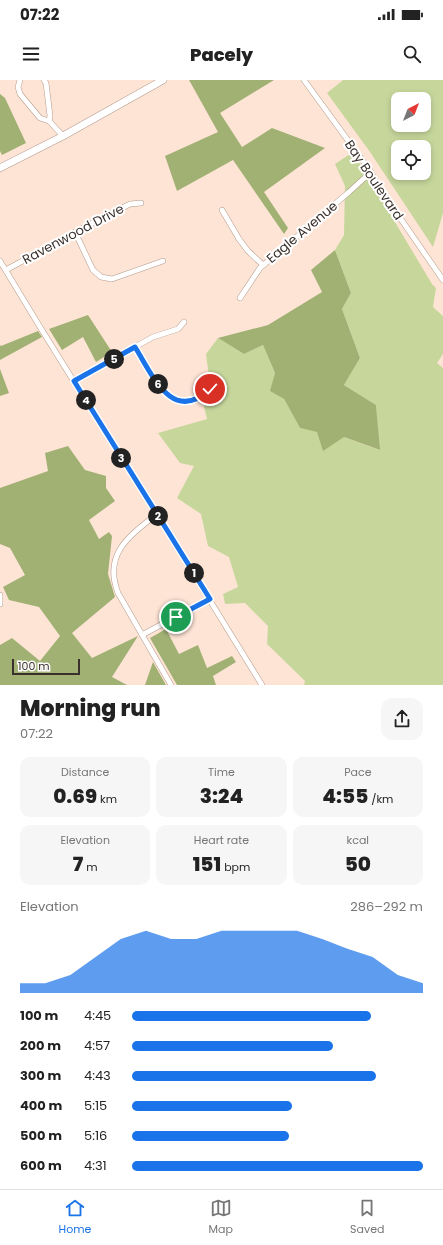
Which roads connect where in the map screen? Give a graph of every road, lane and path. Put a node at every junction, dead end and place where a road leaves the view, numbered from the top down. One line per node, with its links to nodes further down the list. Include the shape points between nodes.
1 (20, 80): 5 (street, via 20,94 40,118)
2 (44, 80): 5 (street)
3 (304, 80): 8 (street, Bay Boulevard)
4 (160, 81): 6 (highway)
5 (49, 121): 6 (street)
6 (63, 136): 7 (highway)
7 (0, 168)
8 (371, 172): 14 (street, Eagle Avenue); 16 (street, Bay Boulevard)
9 (141, 203): 11 (street, Ravenwood Drive, via 130,204)
10 (222, 210): 14 (street, via 239,239)
11 (75, 232): 13 (street, via 93,270 101,277 112,279); 15 (street, Ravenwood Drive)
12 (0, 261): 15 (street)
13 (163, 261)
14 (263, 265): 17 (street, Eagle Avenue)
15 (6, 270): 20 (street)
16 (443, 280)
17 (240, 298)
18 (184, 322): 19 (street, via 178,329 153,337)
19 (135, 347): 20 (street); 21 (street, via 159,385 172,398 178,401 191,400)
20 (74, 381): 22 (street)
21 (210, 389)
22 (157, 514): 24 (street); 26 (street, via 123,544 116,554 114,567 113,576 118,594)
23 (0, 595): 25 (street)
24 (210, 599): 26 (street); 28 (street)
25 (0, 604)
26 (142, 634): 27 (street)
27 (171, 685)
28 (262, 685)

